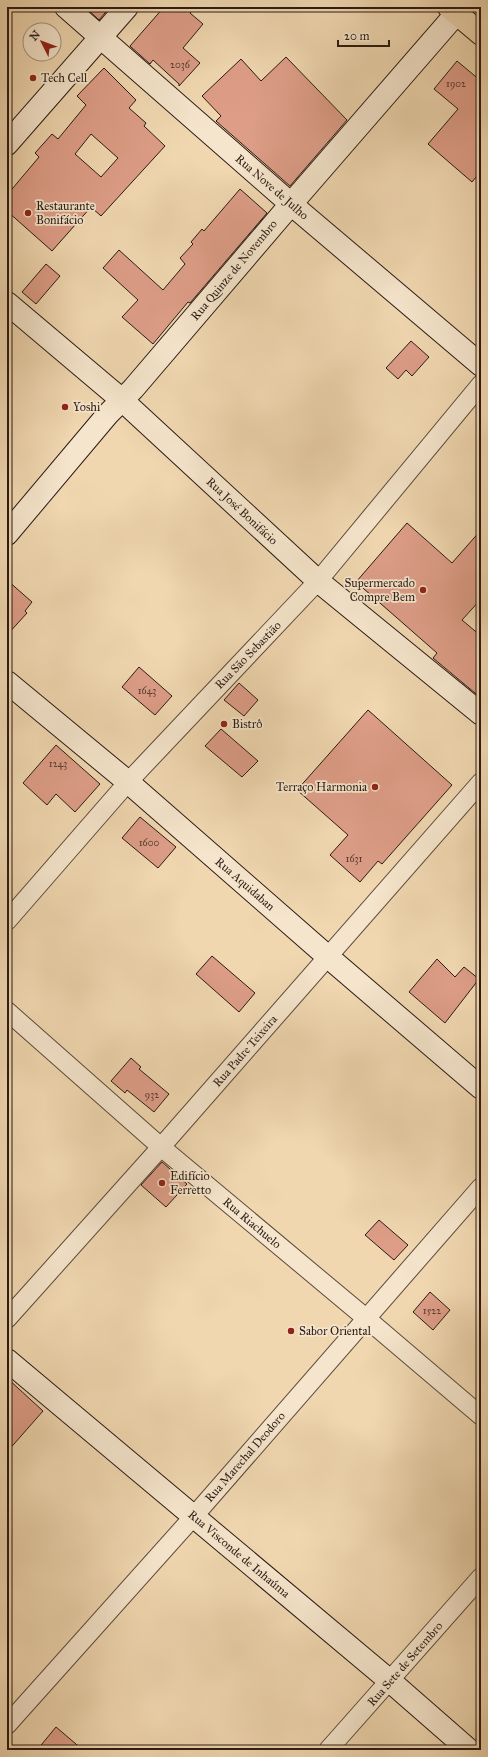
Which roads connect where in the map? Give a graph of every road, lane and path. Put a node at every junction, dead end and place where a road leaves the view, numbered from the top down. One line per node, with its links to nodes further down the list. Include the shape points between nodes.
1 (66, 7): 5 (main road, Rua Nove de Julho)
2 (127, 7): 5 (main road)
3 (456, 9): 4 (main road); 7 (main road, Rua Quinze de Novembro)
4 (481, 34)
5 (101, 38): 6 (main road); 7 (main road, Rua Nove de Julho)
6 (7, 144)
7 (291, 204): 9 (main road, Rua Nove de Julho); 11 (main road, Rua Quinze de Novembro)
8 (7, 303): 11 (main road, Rua José Bonifácio)
9 (481, 365)
10 (481, 384): 13 (street, Rua São Sebastião)
11 (122, 400): 12 (main road, Rua Quinze de Novembro); 13 (main road, Rua José Bonifácio)
12 (7, 534)
13 (318, 581): 15 (main road, Rua José Bonifácio); 16 (street, Rua São Sebastião)
14 (7, 682): 16 (main road, Rua Aquidaban)
15 (481, 714)
16 (128, 782): 18 (street, Rua São Sebastião); 19 (main road, Rua Aquidaban)
17 (481, 782): 19 (street, Rua Padre Teixeira)
18 (7, 921)
19 (327, 956): 21 (main road, Rua Aquidaban); 22 (street, Rua Padre Teixeira)
20 (7, 1012): 22 (street, Rua Riachuelo)
21 (481, 1088)
22 (161, 1147): 24 (street, Rua Padre Teixeira); 25 (street, Rua Riachuelo)
23 (481, 1187): 25 (street, Rua Marechal Deodoro)
24 (7, 1319)
25 (367, 1319): 27 (street, Rua Riachuelo); 28 (street, Rua Marechal Deodoro)
26 (7, 1360): 28 (main road, Rua Visconde de Inhaúma)
27 (481, 1416)
28 (194, 1516): 30 (main road, Rua Visconde de Inhaúma); 31 (street, Rua Marechal Deodoro)
29 (481, 1577): 30 (street, Rua Sete de Setembro)
30 (390, 1681): 32 (street, Rua Sete de Setembro); 33 (main road, Rua Visconde de Inhaúma)
31 (10, 1717)
32 (328, 1750)
33 (469, 1750)

